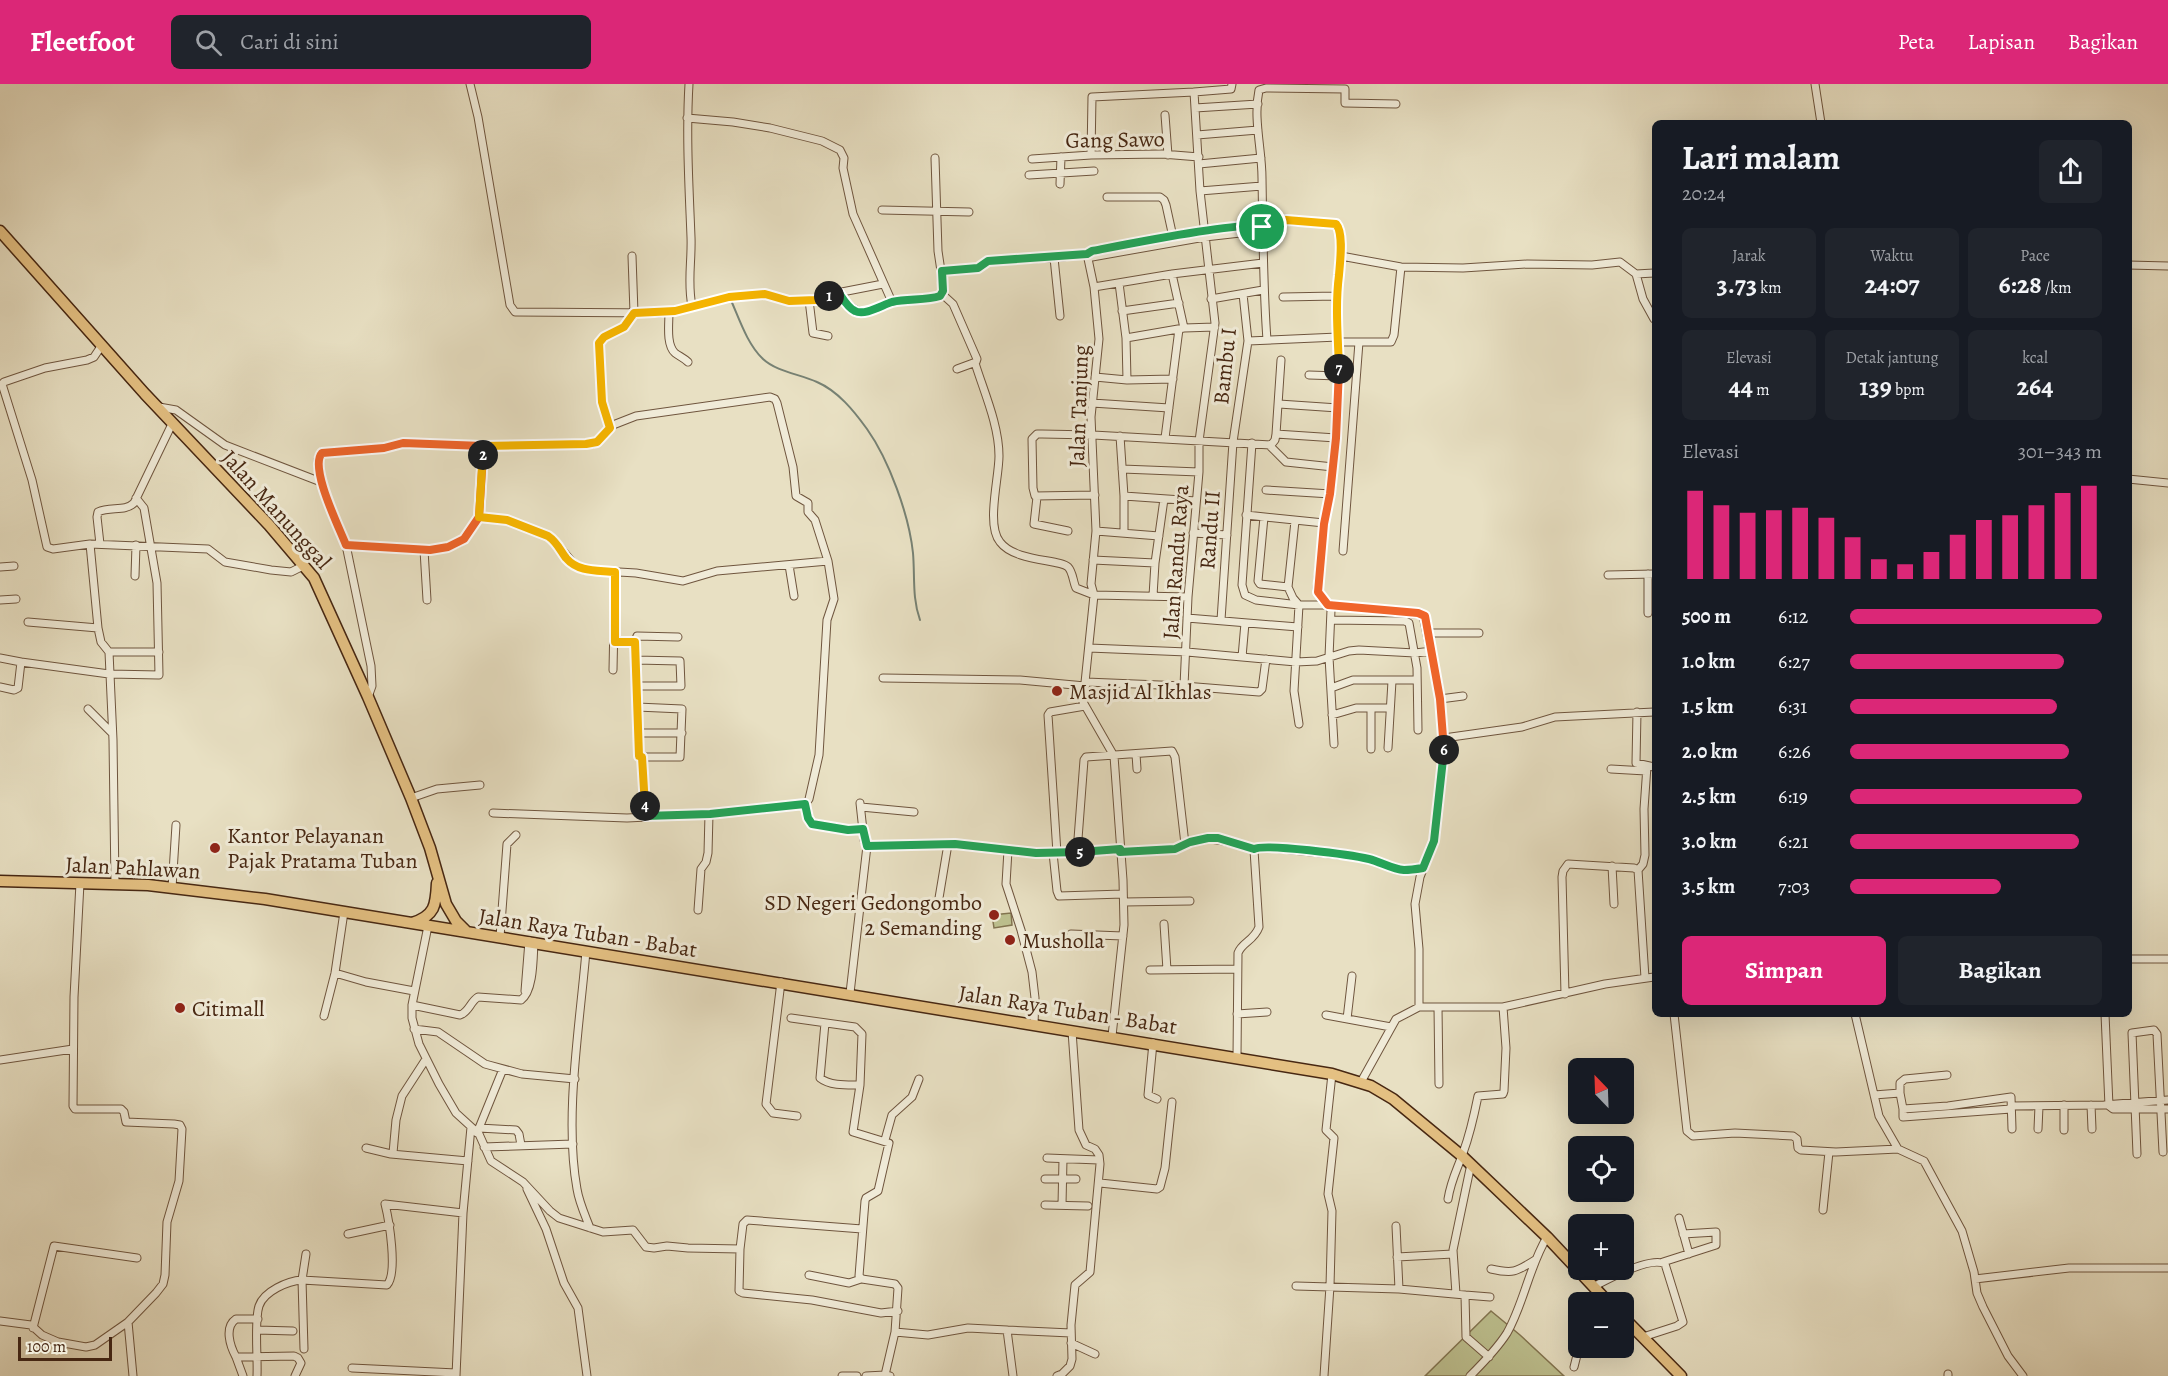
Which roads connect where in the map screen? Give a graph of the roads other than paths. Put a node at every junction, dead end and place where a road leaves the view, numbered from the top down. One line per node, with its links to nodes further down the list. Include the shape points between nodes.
1 (471, 84): 65 (street, via 512,309 523,314)
2 (689, 84): 11 (street)
3 (1232, 84): 6 (street, via 1231,89)
4 (1815, 84): 12 (street)
5 (1345, 86): 7 (street, via 1260,89); 8 (street, via 1344,104)
6 (1194, 92): 9 (street, Jalan Randu Raya); 15 (street, via 1092,97)
7 (1258, 104): 9 (street); 13 (street)
8 (1396, 104)
9 (1195, 108): 14 (street, Jalan Randu Raya)
10 (1165, 115): 16 (street)
11 (687, 118): 50 (street, via 770,128 822,141 840,150 853,214); 62 (street, via 691,241 688,287)
12 (1821, 120)
13 (1258, 130): 14 (street); 19 (street)
14 (1197, 135): 21 (street, Jalan Randu Raya)
15 (1092, 155): 16 (street, Gang Sawo); 17 (street, Gang Sawo)
16 (1168, 155): 21 (street, Gang Sawo)
17 (1061, 157): 20 (street, Gang Sawo); 23 (street)
18 (935, 158): 30 (street)
19 (1261, 158): 21 (street, Gang Sawo); 26 (street)
20 (1032, 159)
21 (1199, 161): 27 (street, Jalan Randu Raya)
22 (1094, 171): 23 (street)
23 (1061, 172): 24 (street); 25 (street)
24 (1029, 175)
25 (1060, 184)
26 (1262, 186): 27 (street); 32 (street)
27 (1200, 191): 34 (street, Jalan Randu Raya)
28 (1107, 197): 35 (street, via 1160,197 1166,205)
29 (882, 210): 30 (street)
30 (936, 210): 31 (street); 45 (street)
31 (969, 212)
32 (1262, 227): 34 (street, via 1258,231); 38 (street, via 1286,220 1336,224); 40 (street)
33 (0, 231): 76 (highway, Jalan Manunggal)
34 (1204, 234): 35 (street); 36 (street, via 1092,257); 44 (street, Jalan Randu Raya)
35 (1173, 237): 36 (street)
36 (1087, 254): 39 (street); 51 (street, Jalan Tanjung)
37 (632, 256): 65 (street)
38 (1341, 256): 43 (street); 56 (street)
39 (1054, 258): 45 (street, via 993,260 978,268); 67 (street)
40 (1263, 263): 44 (street); 52 (street)
41 (2132, 265): 42 (street)
42 (2168, 266)
43 (1401, 267): 48 (street, via 1616,262); 75 (street, via 1391,342)
44 (1208, 269): 47 (street); 58 (street, Jalan Randu Raya)
45 (942, 271): 54 (street)
46 (1652, 273): 48 (street)
47 (1172, 274): 49 (street); 61 (street)
48 (1636, 274): 66 (street)
49 (1119, 283): 51 (street); 63 (street)
50 (883, 284): 53 (street); 60 (street)
51 (1094, 287): 83 (street, Jalan Tanjung, via 1099,339)
52 (1263, 290): 55 (street); 74 (street)
53 (839, 293): 59 (street); 60 (street, via 854,311)
54 (942, 294): 60 (street); 79 (street, via 953,304)
55 (1244, 294): 58 (street); 73 (street, Bambu I)
56 (1336, 296): 57 (street); 72 (street)
57 (1283, 297)
58 (1211, 299): 68 (street, Jalan Randu Raya)
59 (809, 300): 62 (street, via 786,301 765,294); 70 (street, via 813,333)
60 (892, 302)
61 (1179, 303): 63 (street); 69 (street)
62 (692, 306): 64 (street)
63 (1122, 311): 71 (street)
64 (669, 312): 65 (street); 78 (street, via 673,351)
65 (634, 313): 92 (street, via 624,327 599,343 602,402)
66 (1652, 315)
67 (1060, 316)
68 (1215, 327): 69 (street); 98 (street, Jalan Randu Raya)
69 (1182, 328): 71 (street); 84 (street)
70 (828, 336)
71 (1126, 338): 85 (street)
72 (1338, 339): 74 (street); 75 (street); 82 (street)
73 (1248, 340): 74 (street); 99 (street, Bambu I)
74 (1267, 340)
75 (1359, 342): 134 (street)
76 (102, 345): 88 (highway, Jalan Manunggal); 128 (street, via 87,360 45,368 2,384 33,480 47,547)
77 (1281, 360): 87 (street)
78 (688, 362)
79 (975, 363): 80 (street); 147 (street, via 999,454 996,535 1014,552 1064,564 1076,588)
80 (957, 369)
81 (1309, 375): 82 (street)
82 (1339, 376): 90 (street)
83 (1095, 377): 85 (street); 86 (street, Jalan Tanjung)
84 (1173, 379): 85 (street); 89 (street)
85 (1127, 380)
86 (1092, 403): 89 (street); 94 (street, Jalan Tanjung)
87 (1279, 405): 90 (street); 93 (street)
88 (156, 406): 91 (highway, Jalan Manunggal); 107 (street, via 177,410 225,445)
89 (1169, 408): 96 (street)
90 (1338, 408): 97 (street)
91 (172, 424): 114 (street); 138 (highway, Jalan Manunggal)
92 (610, 428): 102 (street, via 592,444); 136 (street, via 636,416 773,398 793,467 796,496 808,503)
93 (1276, 434): 97 (street); 101 (street)
94 (1093, 435): 95 (street); 111 (street, Jalan Tanjung); 113 (street, via 1034,436 1033,494)
95 (1120, 436): 96 (street); 104 (street)
96 (1165, 438): 98 (street)
97 (1336, 438): 103 (street)
98 (1199, 441): 99 (street); 105 (street, Jalan Randu Raya)
99 (1233, 442): 100 (street); 127 (street, Randu II)
100 (1252, 443): 101 (street); 117 (street)
101 (1269, 445): 103 (street, via 1286,462)
102 (483, 446): 107 (street, via 403,443 322,453 318,457); 118 (street)
103 (1333, 467): 110 (street)
104 (1122, 469): 105 (street); 112 (street)
105 (1199, 472): 116 (street, Jalan Randu Raya)
106 (2132, 479): 108 (street)
107 (321, 482): 131 (street)
108 (2168, 483)
109 (1266, 490): 110 (street)
110 (1330, 494): 121 (street)
111 (1095, 495): 113 (street); 123 (street, Jalan Tanjung)
112 (1124, 496): 115 (street); 124 (street)
113 (1037, 497): 122 (street, via 1034,524)
114 (136, 498): 129 (street, via 128,508 98,512); 132 (street, via 144,506)
115 (1164, 499): 116 (street); 126 (street)
116 (1196, 501): 125 (street, Jalan Randu Raya)
117 (1246, 515): 119 (street); 154 (street, via 1242,585 1245,595)
118 (479, 517): 133 (street, via 458,544); 142 (street, via 507,520 548,536 580,568)
119 (1264, 517): 120 (street); 146 (street, via 1257,581)
120 (1295, 521): 121 (street); 146 (street)
121 (1324, 524): 155 (street, via 1317,589)
122 (1068, 531)
123 (1095, 531): 124 (street); 135 (street, Jalan Tanjung)
124 (1124, 533): 126 (street)
125 (1193, 534): 127 (street); 150 (street, Jalan Randu Raya)
126 (1159, 536): 137 (street)
127 (1227, 536): 158 (street, Randu II)
128 (90, 544): 129 (street); 163 (street)
129 (100, 544): 130 (street)
130 (136, 545): 132 (street); 145 (street)
131 (346, 545): 133 (street); 193 (street, via 371,666)
132 (152, 546): 138 (street, via 207,549 225,562 271,570 291,572); 172 (street, via 158,583)
133 (424, 550): 153 (street)
134 (1343, 551)
135 (1093, 560): 137 (street); 147 (street, Jalan Tanjung)
136 (828, 561): 139 (street); 220 (street, via 834,599 827,620 819,755)
137 (1155, 563): 149 (street)
138 (305, 565): 193 (highway, Jalan Manunggal, via 319,586)
139 (789, 565): 142 (street, via 717,571 688,580); 148 (street)
140 (14, 566): 141 (street)
141 (0, 567)
142 (615, 572): 167 (street)
143 (1608, 574): 144 (street)
144 (1651, 574): 156 (street)
145 (135, 576)
146 (1288, 587): 154 (street)
147 (1094, 595): 149 (street); 169 (street, Jalan Tanjung)
148 (794, 596)
149 (1154, 596): 150 (street)
150 (1188, 597): 157 (street, Jalan Randu Raya)
151 (16, 599): 152 (street)
152 (0, 600)
153 (427, 600)
154 (1299, 605): 155 (street); 162 (street)
155 (1328, 605): 159 (street); 164 (street, via 1418,613 1425,616)
156 (1648, 613)
157 (1187, 618): 158 (street); 173 (street, Jalan Randu Raya)
158 (1221, 620): 161 (street)
159 (1331, 620): 174 (street, via 1408,621); 176 (street)
160 (28, 622): 163 (street)
161 (1245, 622): 162 (street); 175 (street)
162 (1298, 627): 180 (street)
163 (98, 628): 171 (street, via 101,642)
164 (1428, 633): 165 (street); 170 (street)
165 (1479, 633)
166 (678, 637): 168 (street, via 638,636)
167 (615, 642): 168 (street); 182 (street)
168 (635, 642): 179 (street)
169 (1089, 648): 173 (street); 187 (street, Jalan Tanjung)
170 (1432, 651): 174 (street); 194 (street)
171 (109, 652): 172 (street); 183 (street)
172 (159, 652): 183 (street, via 158,676)
173 (1187, 652): 175 (street); 189 (street, Jalan Randu Raya)
174 (1415, 653): 176 (street, via 1359,650); 185 (street)
175 (1242, 657): 178 (street)
176 (1329, 657): 180 (street); 191 (street)
177 (0, 658): 181 (street)
178 (1266, 659): 180 (street); 189 (street, via 1259,692)
179 (636, 660): 188 (street); 188 (street, via 678,660 681,684)
180 (1296, 662): 203 (street, via 1294,691)
181 (21, 663): 183 (street); 190 (street, via 18,688)
182 (613, 670)
183 (109, 674): 205 (street)
184 (883, 678): 187 (street)
185 (1417, 680): 186 (street); 204 (street)
186 (1392, 681): 191 (street, via 1353,680); 198 (street)
187 (1085, 684): 189 (street); 195 (street, Jalan Tanjung)
188 (636, 686): 196 (street)
189 (1184, 686)
190 (0, 687)
191 (1331, 688): 202 (street)
192 (1463, 696): 194 (street)
193 (368, 697): 219 (highway, Jalan Manunggal)
194 (1440, 699): 208 (street)
195 (1085, 706): 213 (street); 235 (street, via 1048,715)
196 (637, 707): 206 (street); 207 (street, via 681,709)
197 (1371, 708): 198 (street); 202 (street); 210 (street)
198 (1389, 708): 211 (street)
199 (88, 709): 205 (street)
200 (1637, 712): 201 (street); 208 (street, via 1555,717 1522,727); 215 (street, via 1635,761)
201 (1652, 712)
202 (1332, 715): 209 (street)
203 (1299, 724)
204 (1418, 730)
205 (112, 733): 242 (street)
206 (638, 733): 207 (street); 214 (street)
207 (682, 733): 214 (street, via 680,757)
208 (1444, 738): 237 (street, via 1434,841)
209 (1334, 744)
210 (1371, 748)
211 (1388, 748)
212 (1136, 754): 213 (street); 216 (street); 229 (street, via 1174,754)
213 (1114, 756): 233 (street); 234 (street, via 1088,756 1084,760)
214 (642, 757): 224 (street)
215 (1649, 768): 217 (street); 238 (street, via 1645,855)
216 (1137, 769)
217 (1611, 769)
218 (480, 784): 219 (street, via 437,789)
219 (411, 798): 239 (highway, Jalan Manunggal)
220 (805, 804): 223 (street); 226 (street, via 813,824)
221 (914, 812): 226 (street, via 861,805)
222 (493, 813): 224 (street)
223 (710, 814): 224 (street); 248 (street)
224 (645, 816)
225 (176, 825): 243 (street)
226 (863, 829): 230 (street)
227 (516, 835): 257 (street, via 507,844)
228 (948, 844): 230 (street); 232 (street); 244 (street)
229 (1185, 844): 231 (street, via 1218,838); 233 (street, via 1175,849)
230 (867, 846): 271 (street)
231 (1254, 849): 237 (street, via 1273,847 1346,855 1404,870); 262 (street, via 1258,927 1252,940 1239,950)
232 (1008, 850): 235 (street); 287 (street, via 1006,884 1032,972)
233 (1120, 850): 234 (street); 245 (street)
234 (1077, 852): 235 (street)
235 (1055, 853): 245 (street, via 1059,896)
236 (1612, 866): 238 (street); 247 (street); 272 (street, via 1572,864 1563,871)
237 (1423, 868): 274 (street, via 1415,904)
238 (1638, 870): 268 (street)
239 (436, 874): 250 (highway, via 434,908 425,918); 254 (highway, Jalan Manunggal, via 446,904)
240 (0, 881): 241 (highway, Jalan Pahlawan)
241 (80, 883): 242 (highway, Jalan Pahlawan); 293 (street)
242 (115, 884): 243 (highway, Jalan Pahlawan)
243 (172, 888): 249 (highway, Jalan Pahlawan)
244 (939, 898)
245 (1124, 898): 246 (street); 256 (street)
246 (1190, 901)
247 (1614, 904)
248 (698, 910)
249 (344, 912): 250 (highway, Jalan Pahlawan); 265 (street)
250 (412, 923): 252 (highway, Jalan Pahlawan)
251 (1164, 924): 264 (street)
252 (428, 926): 253 (highway, Jalan Pahlawan); 270 (street)
253 (440, 928): 254 (highway, Jalan Raya Tuban - Babat)
254 (467, 932): 257 (highway, Jalan Raya Tuban - Babat)
255 (1071, 934): 256 (street)
256 (1123, 936): 291 (street)
257 (500, 937): 258 (highway, Jalan Raya Tuban - Babat)
258 (532, 942): 259 (highway, Jalan Raya Tuban - Babat); 273 (street, via 530,984 525,997 516,1001 478,997 460,1015)
259 (586, 951): 269 (highway, Jalan Raya Tuban - Babat); 301 (street)
260 (2132, 959): 261 (street)
261 (2168, 959)
262 (1237, 969): 264 (street); 278 (street)
263 (1150, 970): 264 (street)
264 (1167, 970)
265 (334, 973): 270 (street); 280 (street)
266 (1352, 976): 285 (street)
267 (1652, 977): 268 (street)
268 (1645, 978): 272 (street)
269 (781, 982): 271 (highway, Jalan Raya Tuban - Babat); 317 (street, via 766,1104 773,1113)
270 (414, 991): 273 (street)
271 (849, 993): 287 (highway, Jalan Raya Tuban - Babat)
272 (1565, 994): 276 (street)
273 (412, 1005): 289 (street)
274 (1419, 1007): 275 (street); 288 (street, via 1396,1019)
275 (1438, 1007): 276 (street); 303 (street)
276 (1503, 1007): 339 (street, via 1504,1090 1499,1095 1478,1096)
277 (1267, 1012): 278 (street)
278 (1237, 1014): 294 (street)
279 (1326, 1015): 285 (street)
280 (324, 1016)
281 (1674, 1017): 331 (street, via 1687,1131 1693,1136 1793,1136 1800,1149)
282 (1857, 1017): 306 (street)
283 (2105, 1017): 309 (street)
284 (792, 1018): 286 (street)
285 (1347, 1019): 288 (street)
286 (825, 1023): 304 (street, via 855,1027 861,1032); 304 (street, via 820,1078 836,1084)
287 (1034, 1024): 290 (highway, Jalan Raya Tuban - Babat)
288 (1391, 1027): 302 (street)
289 (414, 1029): 296 (street); 297 (street, via 438,1032 486,1064)
290 (1072, 1030): 291 (highway, Jalan Raya Tuban - Babat); 327 (street, via 1077,1111)
291 (1112, 1036): 292 (highway, Jalan Raya Tuban - Babat)
292 (1153, 1043): 294 (highway, Jalan Raya Tuban - Babat); 307 (street, via 1148,1095)
293 (73, 1049): 295 (street); 385 (street, via 75,1108 121,1109 126,1122 174,1124 182,1129 179,1181 167,1222 163,1284)
294 (1237, 1057): 298 (highway, Jalan Raya Tuban - Babat)
295 (0, 1059)
296 (426, 1059): 318 (street, via 448,1101); 333 (street, via 402,1096)
297 (503, 1069): 301 (street); 322 (street)
298 (1332, 1074): 302 (highway, Jalan Raya Tuban - Babat); 375 (street, via 1326,1130 1334,1138 1328,1194 1332,1211)
299 (1947, 1075): 305 (street, via 1905,1079 1900,1083)
300 (919, 1079): 324 (street, via 912,1097 892,1115)
301 (575, 1080): 325 (street)
302 (1361, 1082): 339 (highway, Jalan Raya Tuban - Babat, via 1393,1099)
303 (1439, 1084)
304 (860, 1085): 324 (street, via 853,1132)
305 (1900, 1093): 306 (street); 316 (street, via 1903,1109)
306 (1874, 1095): 330 (street, via 1879,1116)
307 (1157, 1098)
308 (1172, 1102): 345 (street, via 1160,1187)
309 (2109, 1103): 311 (street); 312 (street)
310 (2064, 1105): 311 (street); 314 (street); 323 (street)
311 (2091, 1105): 321 (street)
312 (2134, 1105): 313 (street); 313 (street, via 2132,1033 2154,1030); 334 (street)
313 (2164, 1105): 332 (street)
314 (2039, 1106): 315 (street); 320 (street)
315 (2011, 1107): 316 (street); 316 (street, via 2011,1097); 319 (street)
316 (1948, 1110)
317 (797, 1116)
318 (471, 1127): 322 (street); 340 (street)
319 (2012, 1129)
320 (2038, 1129)
321 (2092, 1129)
322 (478, 1130): 326 (street, via 516,1130); 328 (street)
323 (2064, 1130)
324 (885, 1140): 356 (street, via 889,1143 878,1188 865,1200)
325 (573, 1144): 326 (street); 355 (street, via 577,1190)
326 (521, 1145): 328 (street)
327 (1086, 1145): 337 (street); 338 (street, via 1095,1149)
328 (484, 1147): 344 (street, via 491,1161)
329 (366, 1148): 333 (street)
330 (1898, 1149): 331 (street); 372 (street, via 1924,1161 1932,1174 1962,1231)
331 (1829, 1152): 350 (street)
332 (2163, 1152)
333 (393, 1154): 340 (street)
334 (2137, 1154)
335 (1047, 1158): 336 (street)
336 (1063, 1159): 337 (street); 342 (street)
337 (1085, 1159): 338 (street)
338 (1099, 1160): 345 (street)
339 (1467, 1160): 346 (street, via 1453,1174); 359 (highway, Jalan Raya Tuban - Babat); 362 (street)
340 (468, 1161): 351 (street)
341 (1046, 1179): 342 (street)
342 (1063, 1179): 343 (street); 348 (street)
343 (1076, 1179)
344 (523, 1182): 355 (street, via 554,1215); 408 (street, via 578,1308)
345 (1100, 1183): 392 (street, via 1091,1268 1075,1285)
346 (1448, 1199)
347 (1045, 1205): 348 (street)
348 (1062, 1205): 349 (street)
349 (1088, 1206)
350 (1823, 1210)
351 (463, 1213): 353 (street, via 385,1204); 403 (street)
352 (1678, 1218): 358 (street)
353 (390, 1225): 357 (street); 373 (street, via 392,1271 387,1285)
354 (1396, 1226): 364 (street)
355 (590, 1228): 360 (street, via 603,1232 633,1230 648,1248)
356 (862, 1229): 360 (street, via 747,1220); 371 (street)
357 (348, 1234)
358 (1683, 1234): 363 (street); 363 (street, via 1716,1232 1715,1246)
359 (1547, 1237): 366 (street); 377 (highway, Jalan Raya Tuban - Babat)
360 (740, 1249): 382 (street, via 739,1291 743,1293 881,1313)
361 (306, 1254): 373 (street)
362 (1453, 1254): 364 (street); 379 (street)
363 (1689, 1254): 367 (street)
364 (1397, 1257): 376 (street)
365 (137, 1258): 386 (street, via 54,1246)
366 (1535, 1260): 369 (street, via 1513,1272); 398 (street, via 1507,1332)
367 (1663, 1262): 378 (street, via 1614,1275); 393 (street, via 1683,1322)
368 (2168, 1268): 372 (street, via 2068,1268)
369 (1491, 1269)
370 (808, 1275): 371 (street, via 849,1283)
371 (861, 1279): 382 (street, via 896,1285)
372 (1975, 1279): 418 (street, via 1983,1307)
373 (302, 1280): 383 (street, via 291,1281 267,1295 258,1307); 395 (street)
374 (1296, 1286): 375 (street)
375 (1330, 1286): 376 (street); 415 (street)
376 (1399, 1289): 379 (street)
377 (1593, 1292)
378 (1597, 1292)
379 (1456, 1294): 380 (street)
380 (1465, 1295): 381 (street); 398 (street, via 1466,1337)
381 (1490, 1297)
382 (898, 1311): 391 (street)
383 (258, 1319): 388 (street); 399 (street, via 236,1319 230,1325)
384 (0, 1321): 386 (street)
385 (128, 1322): 386 (street, via 90,1347 58,1342); 404 (street)
386 (33, 1328)
387 (1634, 1328): 393 (highway)
388 (257, 1330): 390 (street); 397 (street)
389 (1007, 1330): 391 (street, via 968,1328 928,1335); 392 (street); 413 (street)
390 (293, 1331)
391 (895, 1332): 412 (street)
392 (1071, 1333): 394 (street)
393 (1643, 1337): 417 (highway)
394 (1071, 1343): 396 (street); 414 (street, via 1070,1366)
395 (304, 1349)
396 (1095, 1354)
397 (258, 1355): 399 (street); 406 (street); 407 (street, via 298,1358 301,1363)
398 (1489, 1356): 416 (street)
399 (236, 1357): 405 (street)
400 (1576, 1358): 401 (street)
401 (1574, 1367)
402 (352, 1368): 403 (street)
403 (456, 1374)
404 (133, 1376)
405 (243, 1376)
406 (257, 1376)
407 (295, 1376)
408 (586, 1376)
409 (842, 1376): 410 (street)
410 (857, 1376)
411 (866, 1376): 412 (street)
412 (888, 1376)
413 (1013, 1376)
414 (1057, 1376)
415 (1324, 1376)
416 (1470, 1376)
417 (1681, 1376)
418 (2023, 1376)

